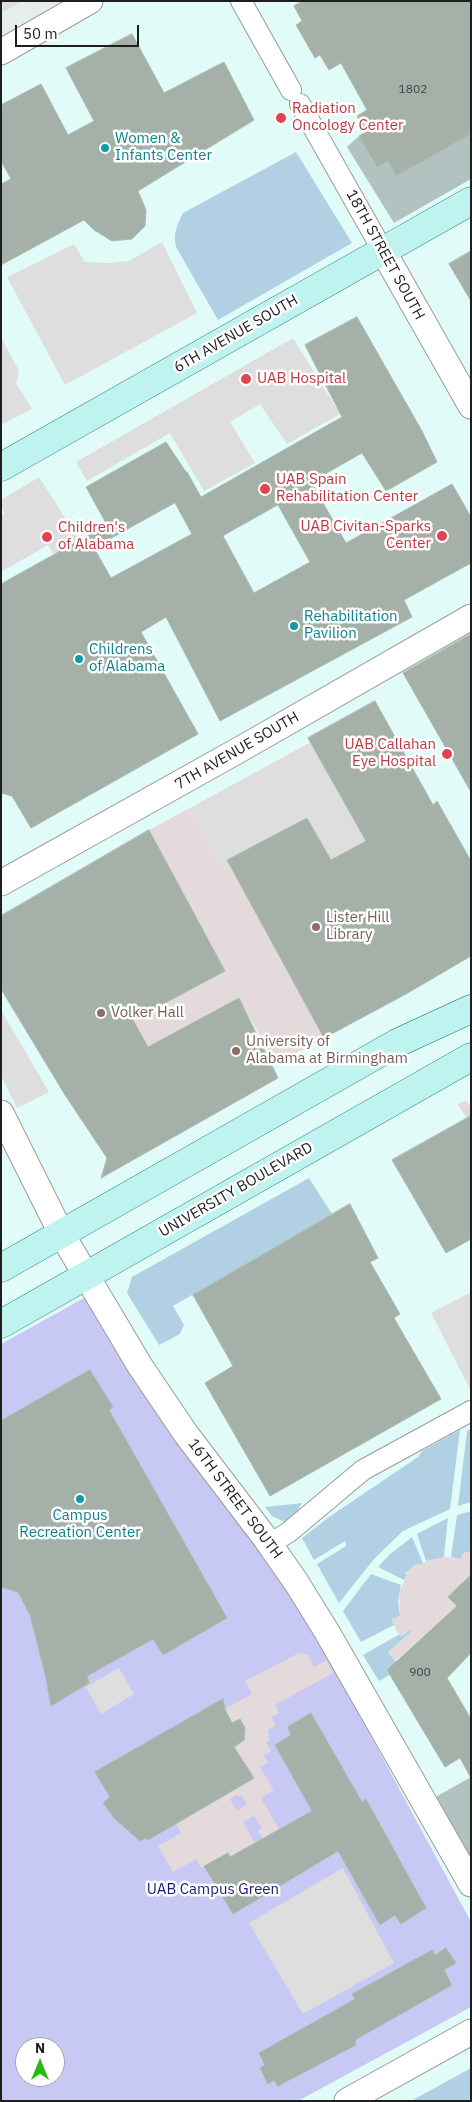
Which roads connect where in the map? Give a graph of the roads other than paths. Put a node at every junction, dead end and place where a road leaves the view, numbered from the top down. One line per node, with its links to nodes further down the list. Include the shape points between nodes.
1 (90, 1): 3 (street)
2 (241, 1): 5 (street, 18TH STREET SOUTH)
3 (1, 52)
4 (471, 201): 5 (main road, 6TH AVENUE SOUTH)
5 (383, 251): 6 (street, 18TH STREET SOUTH); 7 (main road, 6TH AVENUE SOUTH)
6 (471, 406)
7 (1, 467)
8 (471, 617): 9 (street, 7TH AVENUE SOUTH)
9 (1, 883)
10 (471, 1009): 13 (main road, via 397,1043)
11 (471, 1057): 15 (main road, UNIVERSITY BOULEVARD)
12 (1, 1113): 13 (street, 16TH STREET SOUTH)
13 (61, 1233): 14 (main road); 15 (street, 16TH STREET SOUTH)
14 (1, 1268)
15 (86, 1275): 16 (main road, UNIVERSITY BOULEVARD); 18 (street, 16TH STREET SOUTH, via 186,1434)
16 (1, 1324)
17 (471, 1411): 18 (street, via 363,1470)
18 (270, 1544): 19 (street, 16TH STREET SOUTH, via 327,1632)
19 (471, 1884)
20 (471, 2032): 21 (street)
21 (347, 2101)

